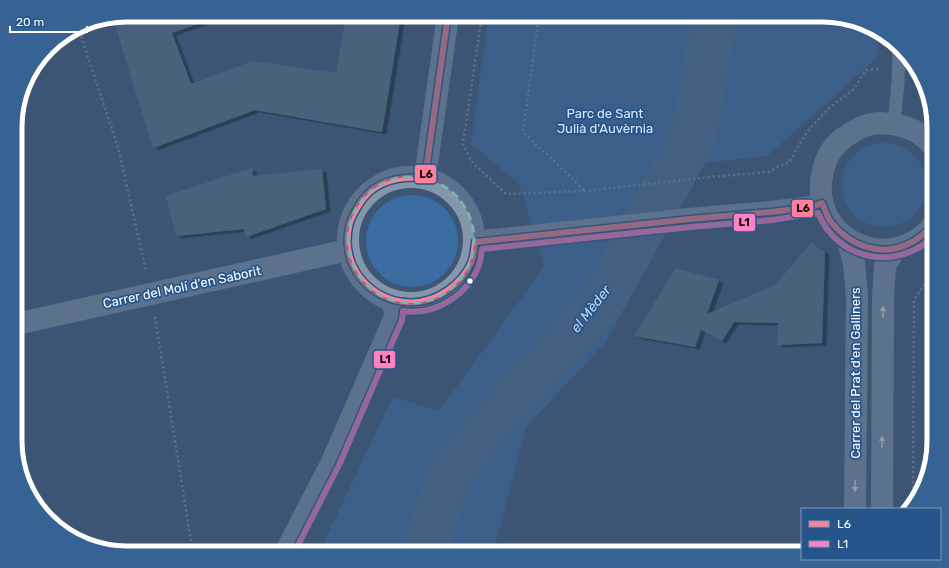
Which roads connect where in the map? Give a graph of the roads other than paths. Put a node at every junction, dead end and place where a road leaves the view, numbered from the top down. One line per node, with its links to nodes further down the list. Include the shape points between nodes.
1 (447, 22): 5 (street)
2 (899, 56): 3 (lane)
3 (894, 124): 4 (street, via 917,132); 6 (street, via 877,123 856,129 838,142 826,160 820,181)
4 (927, 141)
5 (425, 178): 9 (street, via 442,184 456,194 466,208 473,225); 11 (street, via 413,176 394,179 377,186 363,198 353,214 348,232)
6 (822, 203): 8 (street, via 831,223); 9 (street, via 812,207)
7 (927, 233): 10 (street, via 909,245)
8 (847, 238): 10 (street, via 867,248); 14 (street, Carrer del Prat d'en Galliners, one-way to 14, via 854,263 856,297)
9 (475, 242): 12 (street, via 468,267 449,292 432,301 413,304)
10 (895, 249): 15 (street, Carrer del Prat d'en Galliners, one-way to 10, via 883,298 885,266)
11 (348, 250): 12 (street, via 354,268 364,283); 13 (street, Carrer del Molí d'en Saborit)
12 (394, 302): 16 (street, via 395,317 376,361 332,462)
13 (22, 323)
14 (855, 508)
15 (882, 508)
16 (289, 546)

